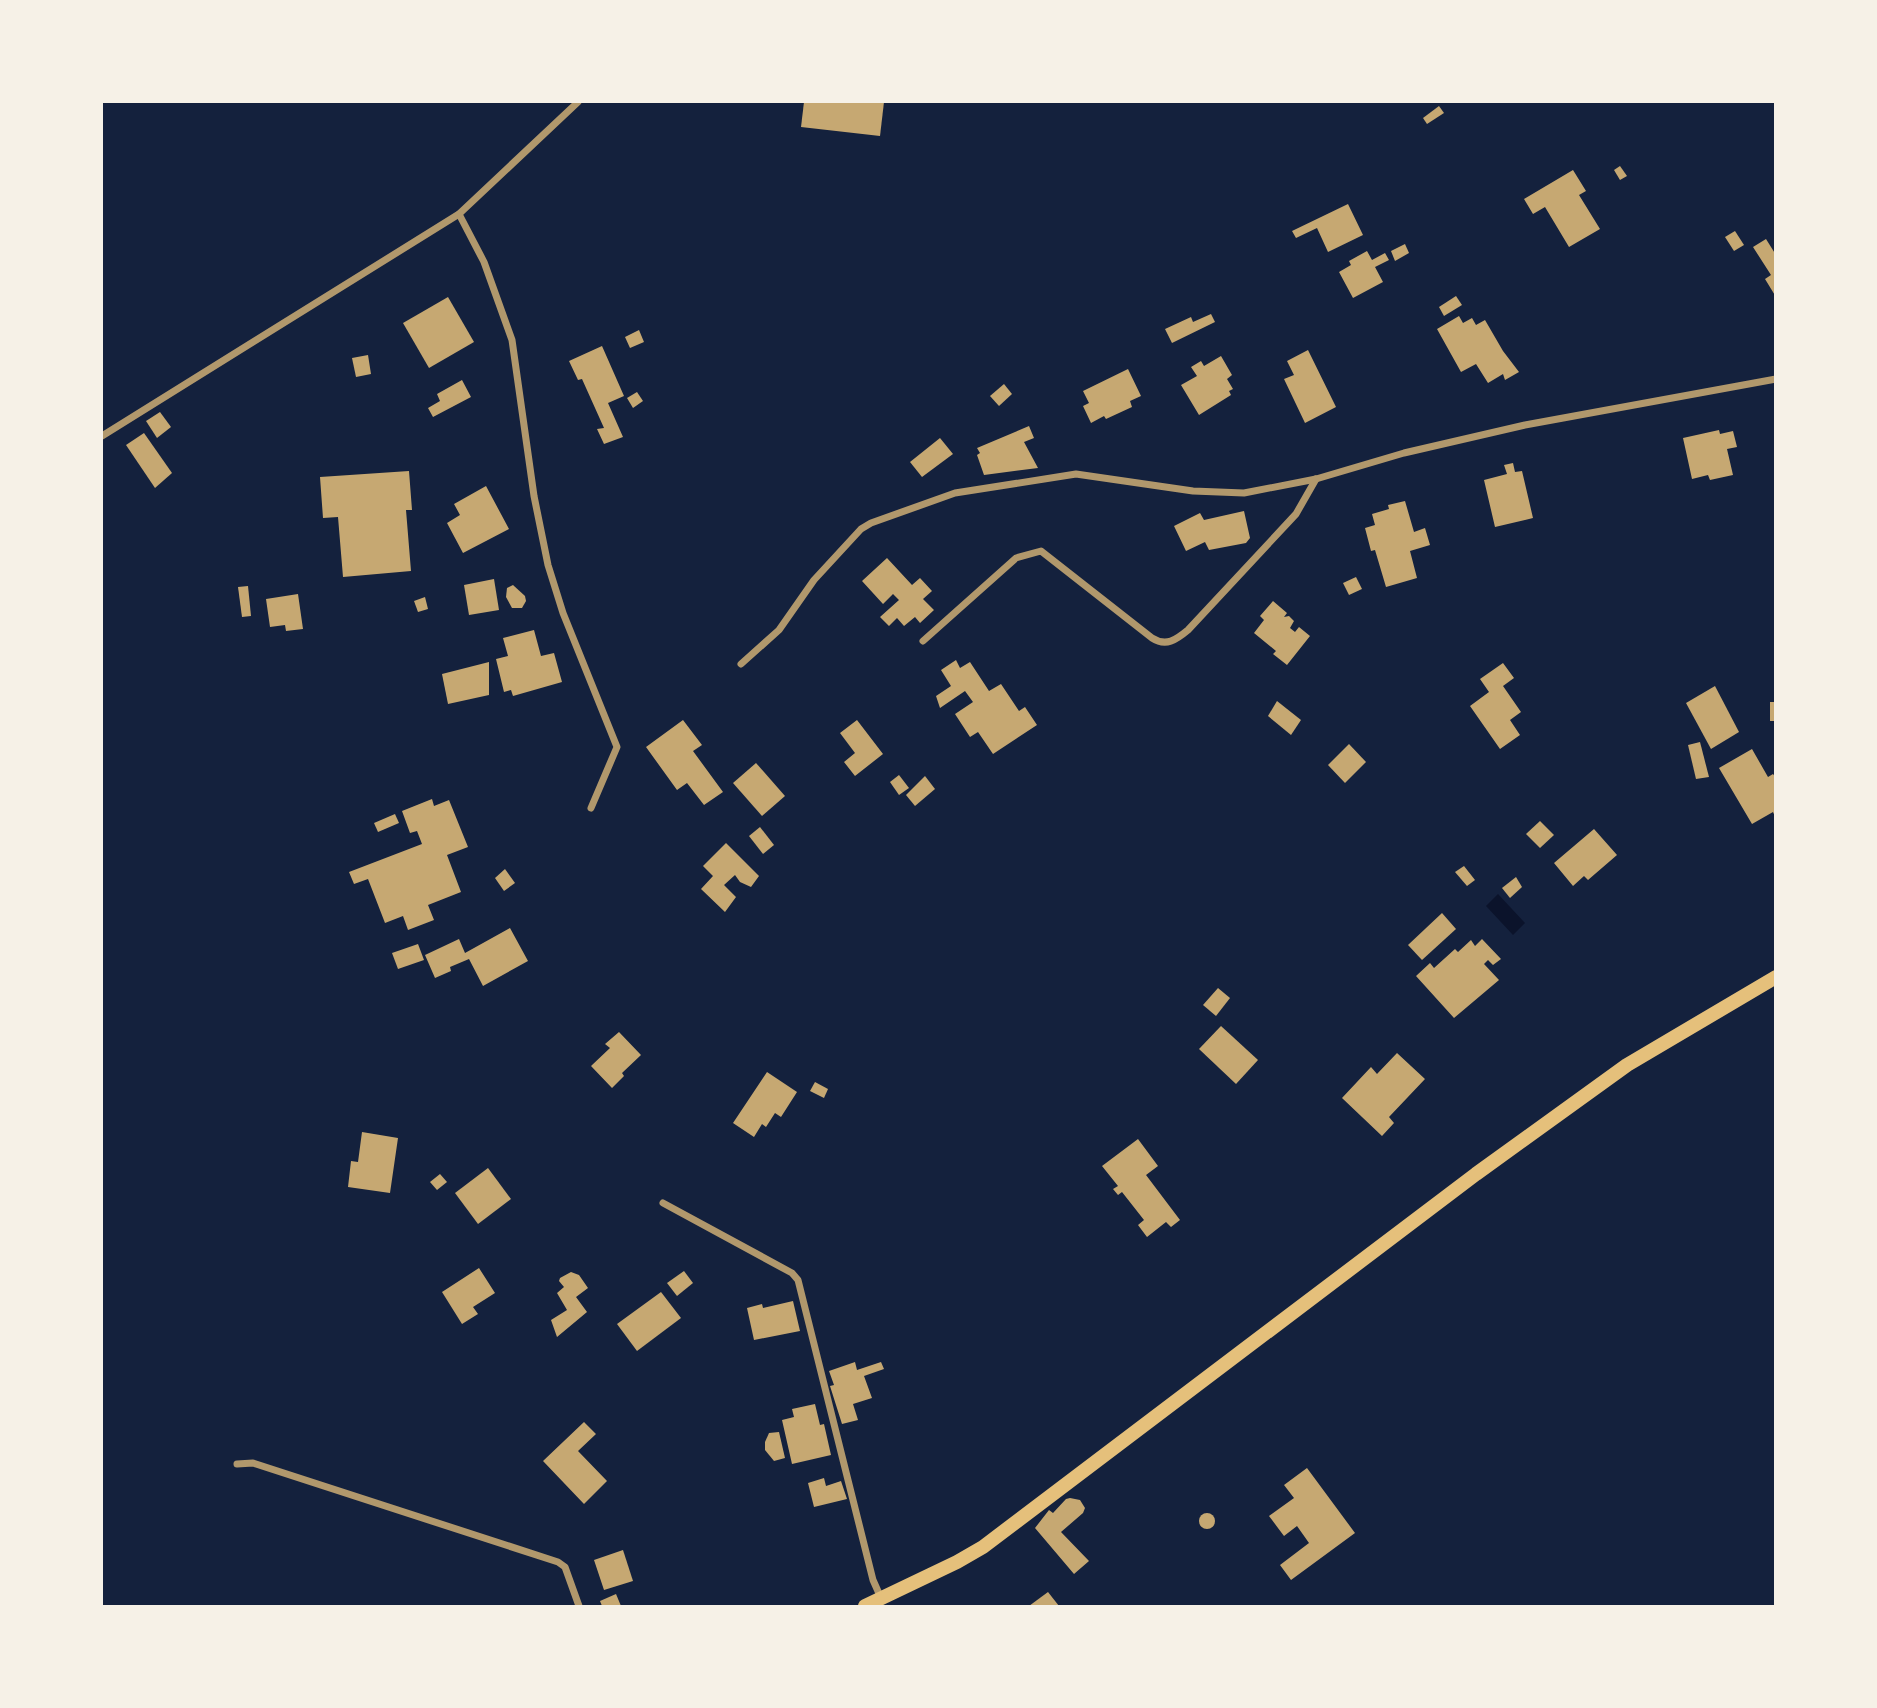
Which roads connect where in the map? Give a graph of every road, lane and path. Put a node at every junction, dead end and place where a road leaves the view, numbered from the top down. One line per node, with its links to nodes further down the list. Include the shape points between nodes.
1 (578, 102): 2 (street)
2 (459, 214): 4 (street); 8 (street, via 484,262 512,340 548,565 617,747)
3 (1776, 379): 5 (street, via 1525,425)
4 (102, 436)
5 (1317, 479): 6 (street, via 1296,513 1188,630 1171,642 1152,638 1041,551 1016,558); 7 (street, via 1244,493 1193,491 1076,474 955,494 860,530 814,580 779,630)
6 (923, 641)
7 (741, 664)
8 (591, 808)
9 (1776, 977): 12 (main road, via 1627,1065 983,1547)
10 (663, 1203): 12 (street, via 798,1280)
11 (237, 1464): 13 (street, via 253,1463 558,1562 565,1567)
12 (881, 1599): 14 (main road)
13 (579, 1606)
14 (865, 1606)

